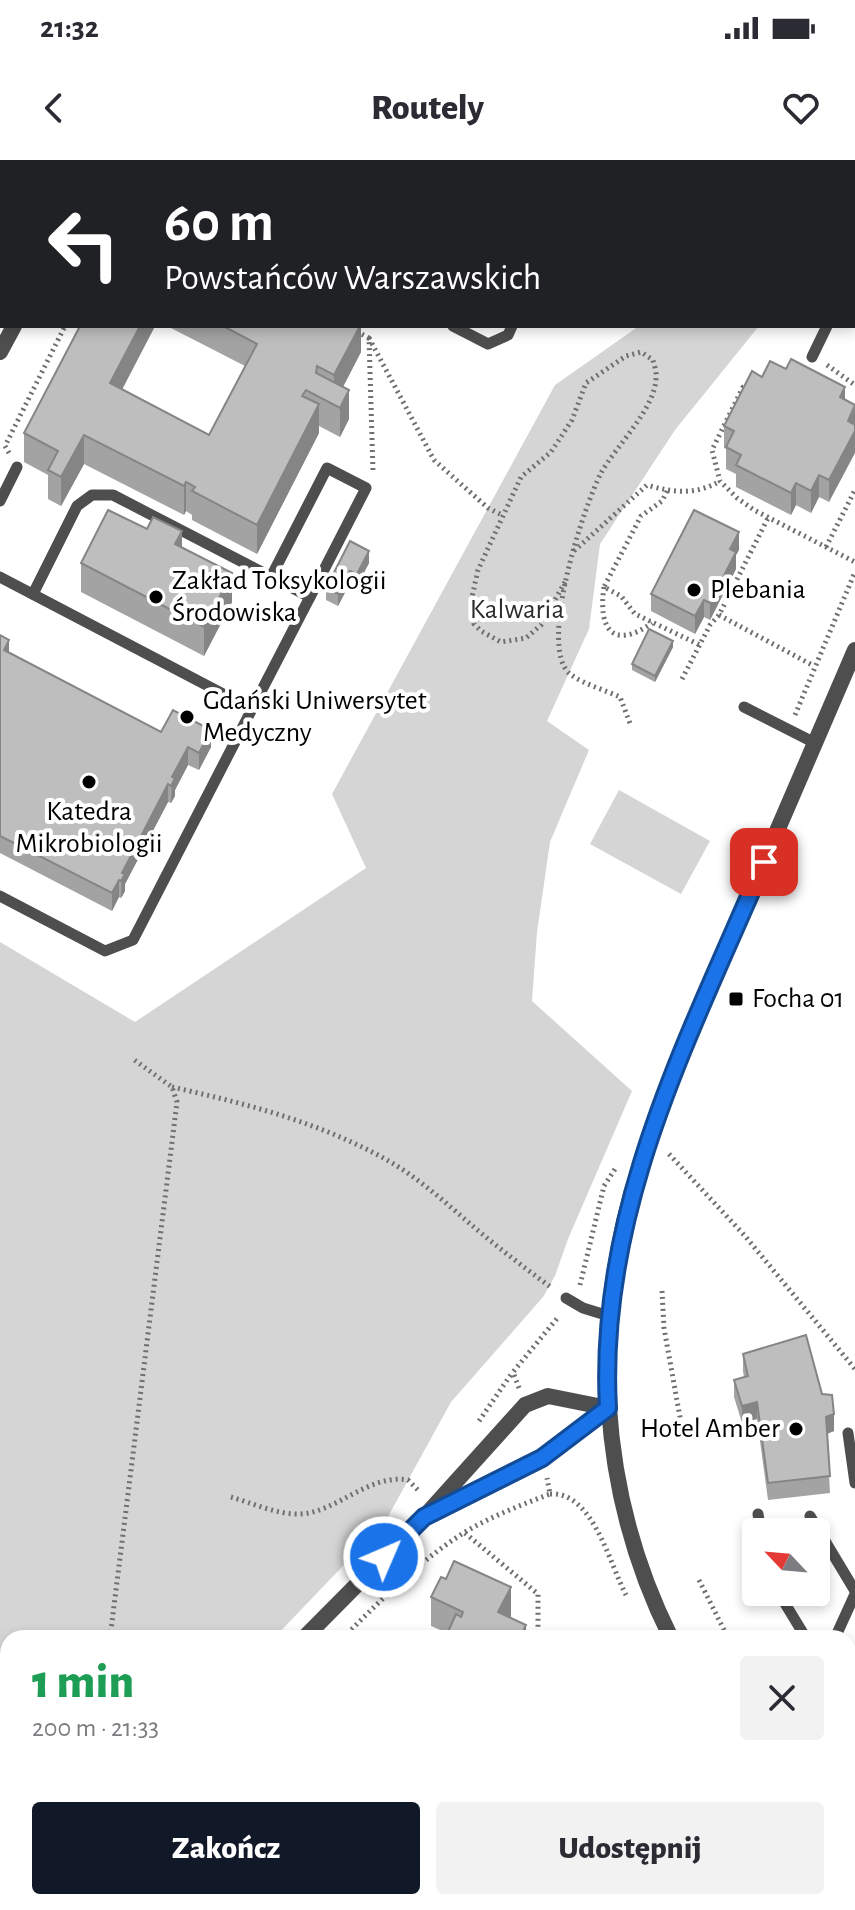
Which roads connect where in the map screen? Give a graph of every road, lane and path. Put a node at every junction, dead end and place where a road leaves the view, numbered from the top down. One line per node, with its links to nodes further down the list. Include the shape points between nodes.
1 (13, 328): 8 (street)
2 (64, 328): 12 (path, via 5,446)
3 (350, 328): 7 (path)
4 (457, 328): 5 (lane, via 488,344)
5 (511, 328)
6 (826, 328): 9 (lane)
7 (369, 338): 14 (path, via 373,474); 18 (path, via 434,460)
8 (0, 352)
9 (812, 357): 11 (path)
10 (757, 381): 13 (path, via 743,387 712,450)
11 (855, 385)
12 (17, 467): 17 (lane)
13 (720, 481): 16 (path, via 694,492); 19 (path)
14 (366, 488): 24 (lane, via 327,468); 28 (lane)
15 (855, 490): 20 (path)
16 (667, 491): 21 (path, via 647,485); 26 (path, via 641,516)
17 (0, 501)
18 (502, 515): 21 (path, via 521,477 551,452 572,420 586,383 641,352 653,360 657,377 652,397 601,472); 25 (path, via 478,570 474,624 501,642 526,638 541,625)
19 (768, 517): 20 (path); 29 (path)
20 (826, 547): 22 (path)
21 (574, 552): 25 (path)
22 (855, 562)
23 (0, 577): 27 (lane)
24 (271, 577): 27 (lane, via 113,495 92,495 77,506); 28 (lane)
25 (565, 582): 37 (path, via 558,632 562,663 569,674 620,697)
26 (604, 587): 30 (path); 30 (path, via 603,620 612,631 636,634)
27 (33, 594): 36 (lane)
28 (310, 597): 36 (lane)
29 (719, 615): 31 (path); 33 (path)
30 (653, 622): 31 (path)
31 (700, 645): 34 (path)
32 (855, 650): 38 (street)
33 (814, 666)
34 (682, 679)
35 (744, 707): 38 (lane)
36 (252, 709): 39 (lane, via 133,940 105,951)
37 (631, 726)
38 (815, 743): 46 (street, via 651,1132 621,1235)
39 (0, 896)
40 (133, 1059): 41 (path)
41 (172, 1087): 43 (path, via 312,1123 388,1160); 65 (path, via 177,1102 174,1138)
42 (665, 1167): 47 (path, via 669,1154)
43 (550, 1286)
44 (662, 1291): 49 (path)
45 (566, 1298): 46 (lane)
46 (609, 1316): 48 (street)
47 (855, 1369)
48 (608, 1408): 51 (street); 58 (street, via 548,1396 525,1405); 69 (street, via 627,1523)
49 (681, 1423)
50 (848, 1433): 53 (lane)
51 (542, 1458): 54 (path); 58 (street)
52 (408, 1480): 55 (path, via 395,1479 297,1514)
53 (855, 1483)
54 (550, 1494): 60 (path); 63 (path, via 566,1496 589,1513)
55 (231, 1497)
56 (758, 1514): 59 (lane)
57 (810, 1516): 62 (lane)
58 (424, 1517): 66 (street)
59 (759, 1518)
60 (465, 1533): 67 (path, via 408,1574); 68 (path, via 538,1594)
61 (699, 1580): 70 (path)
62 (855, 1592): 72 (lane)
63 (629, 1603)
64 (787, 1606): 71 (lane)
65 (111, 1630)
66 (312, 1630)
67 (351, 1630)
68 (538, 1630)
69 (668, 1630)
70 (724, 1630)
71 (801, 1630)
72 (838, 1630)

